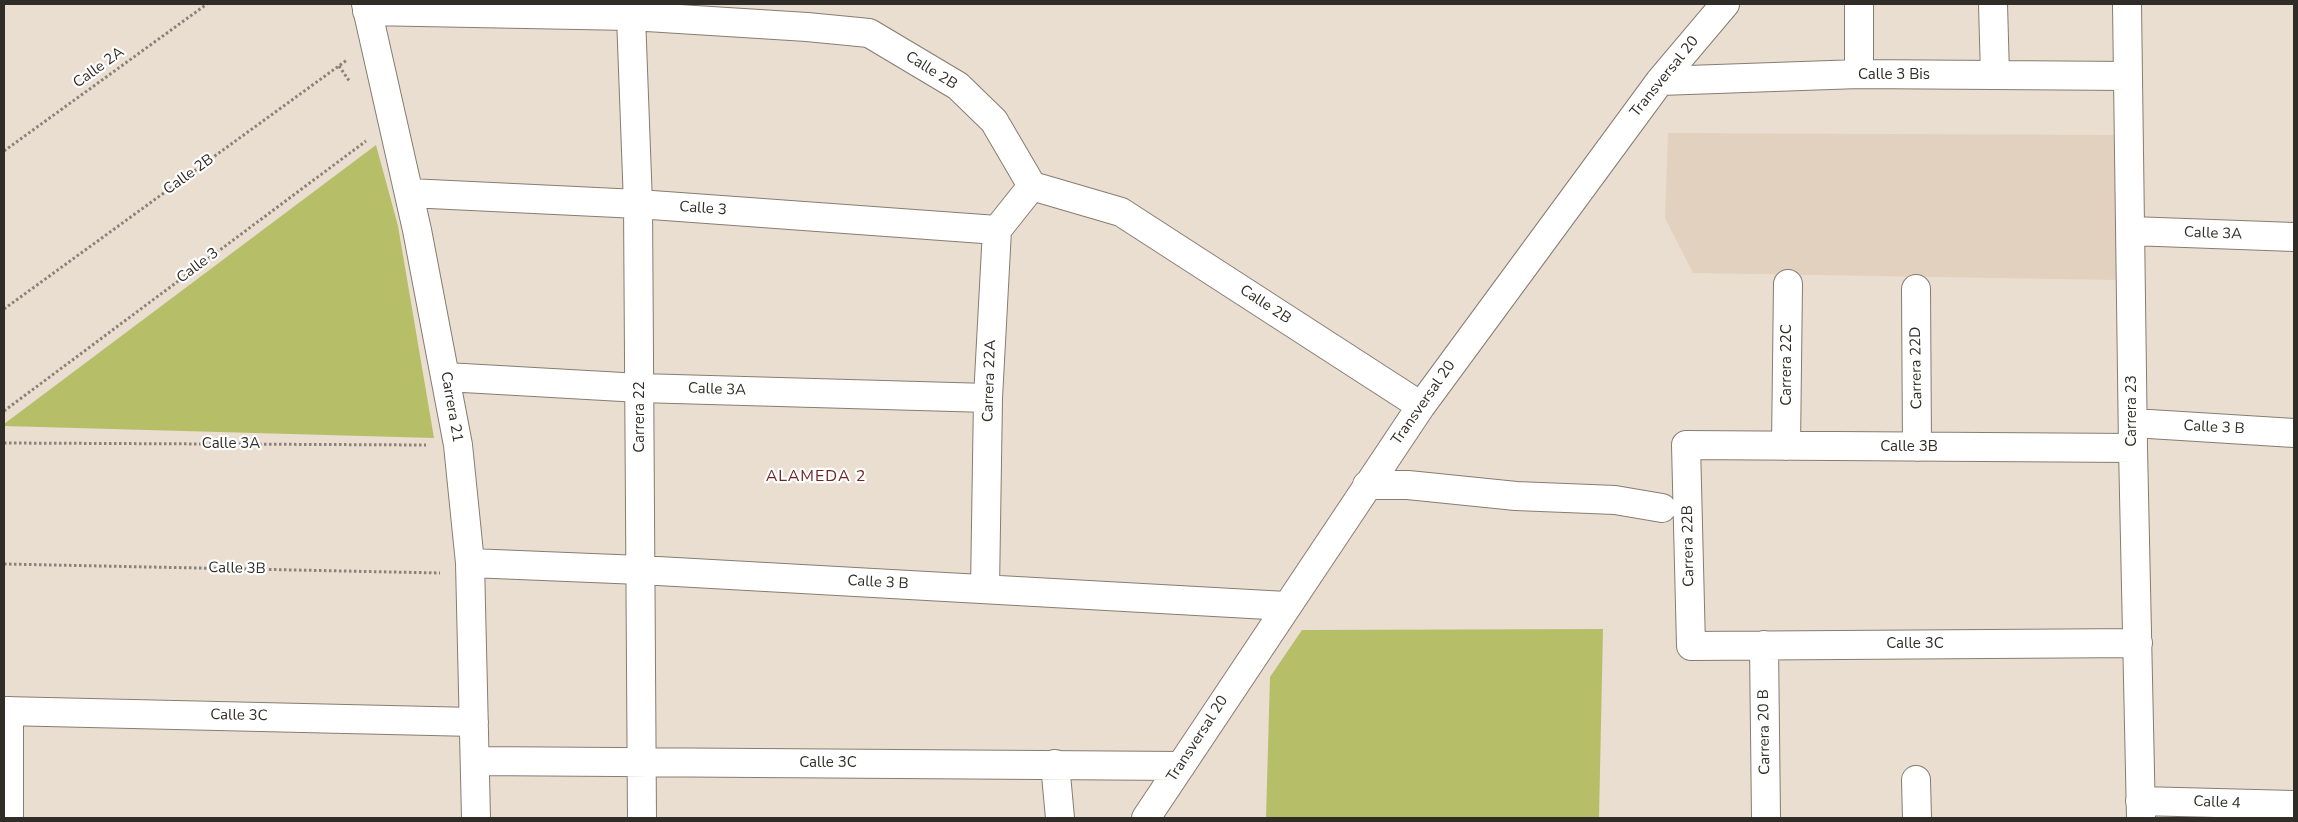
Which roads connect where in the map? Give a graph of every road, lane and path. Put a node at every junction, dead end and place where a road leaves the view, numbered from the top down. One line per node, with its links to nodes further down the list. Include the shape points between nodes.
1 (207, 4): 14 (path, Calle 2A)
2 (1725, 4): 12 (street, Transversal 20)
3 (1858, 4): 9 (street)
4 (1993, 4): 10 (street)
5 (2128, 4): 11 (street, Carrera 23)
6 (366, 7): 7 (street, Calle 2B); 8 (street, Carrera 21)
7 (631, 16): 15 (street, Calle 2B, via 869,33 958,86 994,121); 17 (street, Carrera 22)
8 (374, 41): 13 (street, Carrera 21); 23 (path, Calle 2B)
9 (1859, 74): 10 (street, Calle 3 Bis); 12 (street, Calle 3 Bis)
10 (1995, 75): 11 (street, Calle 3 Bis)
11 (2128, 76): 19 (street, Carrera 23)
12 (1660, 81): 27 (street, Transversal 20)
13 (392, 121): 16 (street, Carrera 21); 28 (path, Calle 3)
14 (4, 151)
15 (1032, 186): 18 (street); 27 (street, Calle 2B, via 1121,212)
16 (409, 194): 17 (street, Calle 3); 24 (street, Carrera 21)
17 (638, 204): 18 (street, Calle 3); 25 (street, Carrera 22)
18 (997, 230): 26 (street, Carrera 22A)
19 (2131, 231): 20 (street, Calle 3A); 30 (street, Carrera 23)
20 (2294, 237)
21 (1788, 284): 34 (street, Carrera 22C)
22 (1916, 289): 35 (street, Carrera 22D)
23 (4, 309)
24 (446, 377): 25 (street, Calle 3A); 32 (street, Carrera 21)
25 (640, 388): 26 (street, Calle 3A); 40 (street, Carrera 22)
26 (988, 398): 41 (street, Carrera 22A)
27 (1421, 406): 36 (street, Transversal 20)
28 (4, 411)
29 (2294, 433): 30 (street, Calle 3 B)
30 (2133, 436): 35 (street, Calle 3B); 43 (street, Carrera 23)
31 (4, 443): 32 (path, Calle 3A)
32 (458, 445): 39 (street, Carrera 21)
33 (1686, 445): 34 (street, Calle 3B); 45 (street, Carrera 22B)
34 (1786, 446): 35 (street, Calle 3B)
35 (1917, 447)
36 (1367, 485): 37 (street, via 1615,500); 42 (street, Transversal 20)
37 (1662, 508)
38 (4, 564): 39 (path, Calle 3B)
39 (470, 568): 40 (street, Calle 3 B); 47 (street, Carrera 21)
40 (640, 570): 41 (street, Calle 3 B); 49 (street, Carrera 22)
41 (985, 589): 42 (street, Calle 3 B)
42 (1286, 606): 51 (street, Transversal 20)
43 (2138, 643): 44 (street, Calle 3C); 54 (street, Carrera 23)
44 (1764, 645): 45 (street, Calle 3C); 60 (street, Carrera 20 B)
45 (1691, 646)
46 (6, 711): 47 (street, Calle 3C); 55 (street)
47 (474, 722): 48 (street, Carrera 21)
48 (475, 761): 49 (street, Calle 3C); 56 (street, Carrera 21)
49 (642, 761): 50 (street, Calle 3C); 57 (street, Carrera 22)
50 (1055, 764): 51 (street, Calle 3C); 58 (street)
51 (1181, 766): 59 (street, Transversal 20)
52 (1916, 780): 61 (street)
53 (2294, 805): 54 (street, Calle 4)
54 (2140, 809)
55 (10, 818)
56 (476, 818)
57 (642, 818)
58 (1060, 818)
59 (1146, 818)
60 (1766, 818)
61 (1917, 818)

